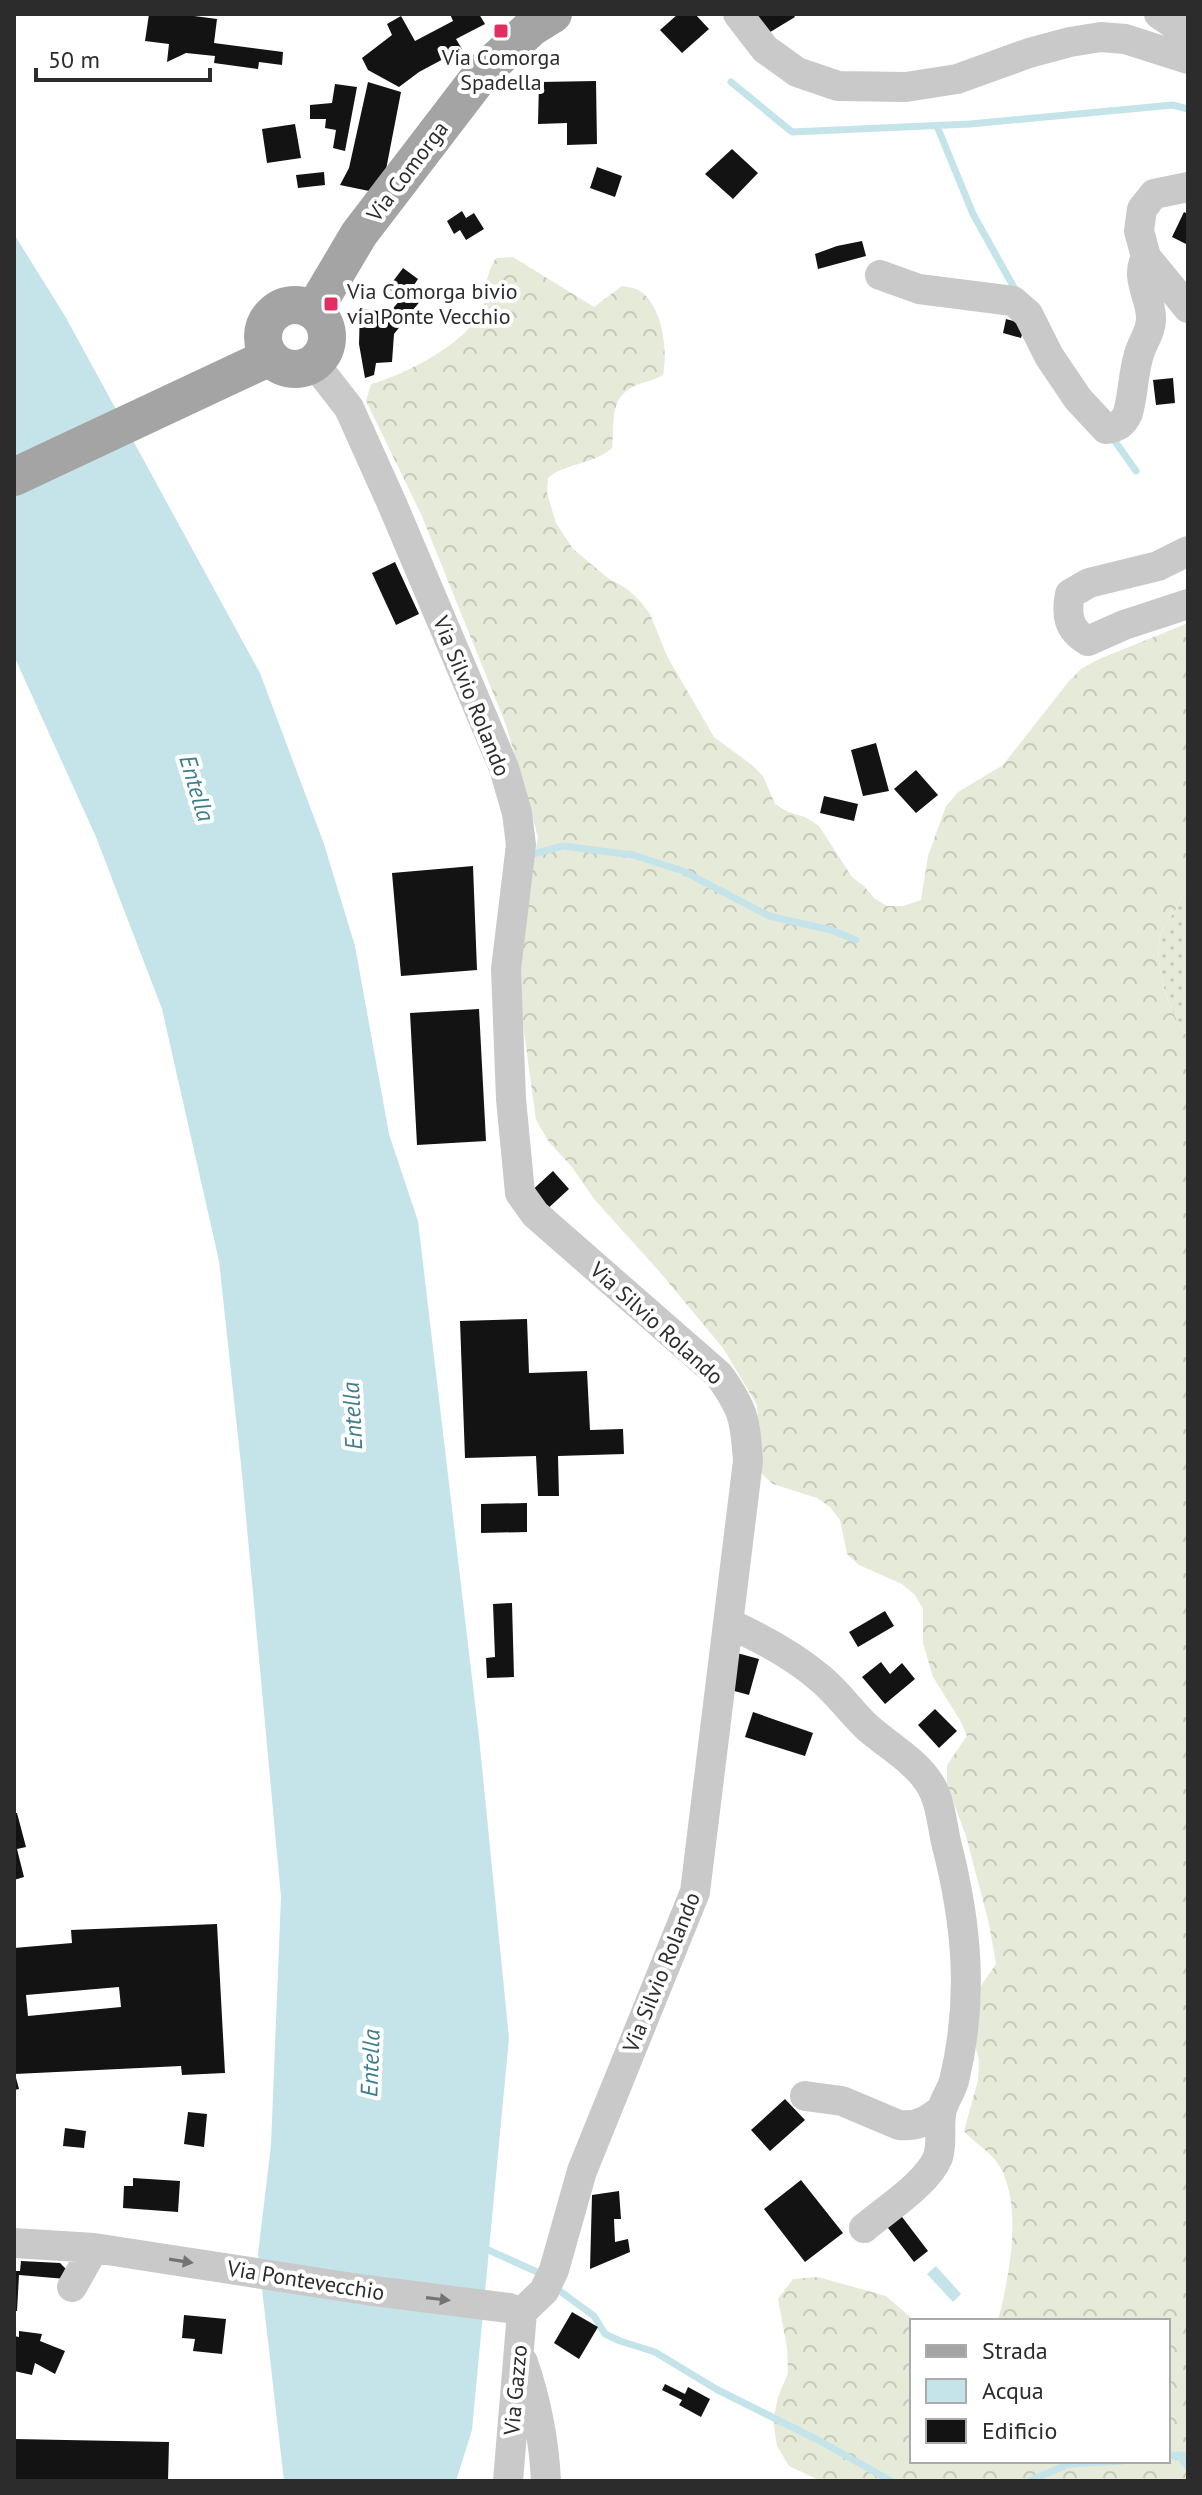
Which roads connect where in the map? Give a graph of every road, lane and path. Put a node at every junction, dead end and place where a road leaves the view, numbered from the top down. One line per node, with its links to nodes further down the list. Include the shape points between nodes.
1 (553, 14): 10 (main road, Via Comorga, via 483,72 359,234)
2 (738, 14): 5 (street, via 765,49 797,72 838,86 906,87 957,79 1029,53 1101,37)
3 (1159, 14): 4 (street, via 1181,29)
4 (1188, 45)
5 (1188, 59)
6 (1188, 187): 7 (street, via 1154,194 1142,209 1139,231)
7 (1146, 257): 8 (street, via 1140,277 1151,325 1139,353 1128,413 1116,428 1106,429 1078,399 1028,314 1013,301 919,289); 9 (street)
8 (880, 275)
9 (1188, 308)
10 (314, 310): 11 (main road, via 294,304 275,311 264,327); 12 (main road, via 327,336)
11 (262, 361): 12 (main road, via 295,369); 13 (main road)
12 (314, 363): 16 (street, Via Silvio Rolando, via 349,408 381,478 504,768 517,813 521,845 506,969 520,1193 543,1221 719,1375 745,1422 748,1461)
13 (14, 477)
14 (1188, 551): 15 (street, via 1158,566 1089,583 1070,594 1066,612 1076,634 1088,641)
15 (1188, 604)
16 (728, 1623): 17 (street); 25 (street, Via Silvio Rolando, via 695,1892 582,2171 554,2270 544,2291)
17 (764, 1640): 18 (street); 20 (street, via 824,1680 923,1774 934,1792 966,1949 961,2047 953,2086)
18 (822, 1658)
19 (805, 2096): 20 (street, via 842,2101 899,2125 926,2123)
20 (941, 2110): 21 (street, via 937,2158 925,2177)
21 (864, 2228)
22 (14, 2243): 23 (street, Via Pontevecchio)
23 (99, 2249): 24 (street); 25 (street, Via Pontevecchio, one-way to 25)
24 (72, 2287)
25 (516, 2310): 26 (street, Via Gazzo)
26 (519, 2348): 27 (street, Via Gazzo); 28 (street, via 545,2453)
27 (508, 2481)
28 (546, 2481)

